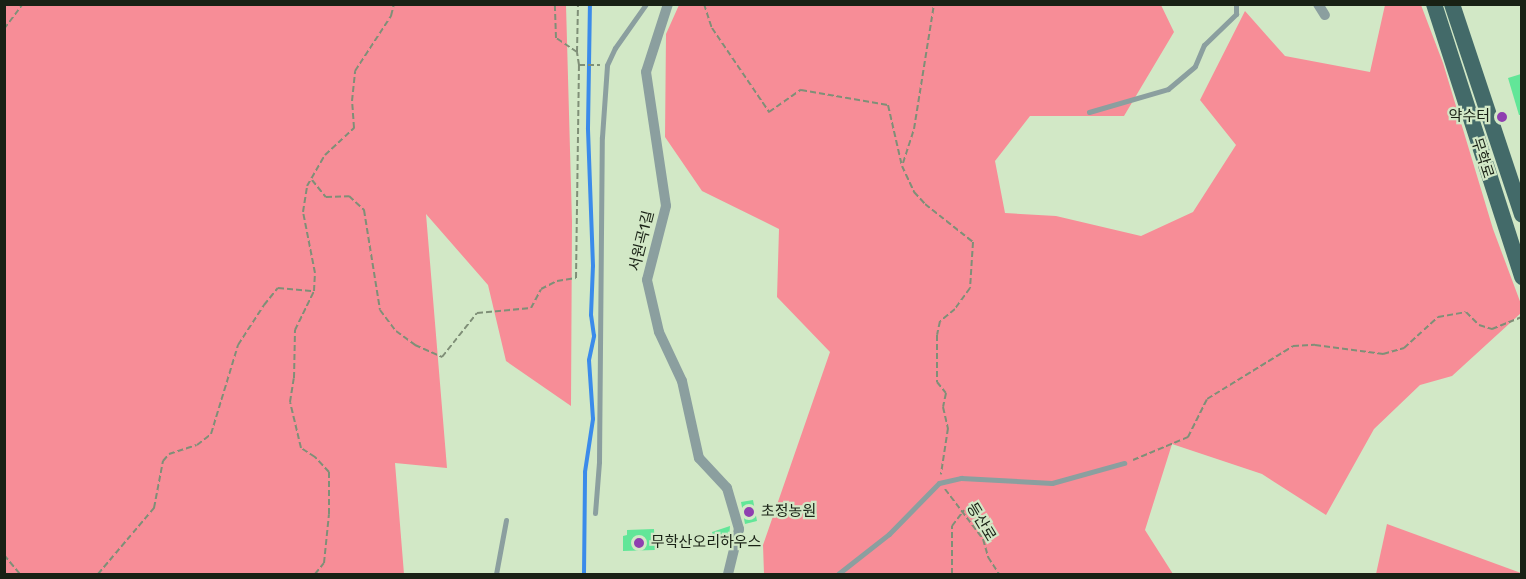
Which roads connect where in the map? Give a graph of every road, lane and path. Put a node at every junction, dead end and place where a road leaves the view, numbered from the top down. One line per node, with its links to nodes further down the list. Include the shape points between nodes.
1 (23, 4): 14 (path)
2 (394, 4): 20 (path, via 391,16 355,71 354,128 325,155)
3 (555, 4): 15 (path, via 556,38)
4 (578, 4): 15 (path)
5 (646, 4): 28 (lane, via 607,65 602,137 600,462)
6 (668, 4): 35 (street, 서원곡1길, via 646,72 666,206 647,280 659,332 682,381 699,458 728,488 739,529)
7 (704, 4): 19 (path, via 712,28 769,112 801,90 888,105)
8 (934, 4): 19 (path, via 914,129)
9 (1236, 4): 18 (lane, via 1236,14 1204,45 1195,66 1168,89)
10 (1318, 4): 13 (street)
11 (1434, 4): 22 (main road, 무학로)
12 (1452, 4): 21 (main road, 무학로)
13 (1325, 15)
14 (4, 29)
15 (577, 52): 16 (path)
16 (579, 65): 17 (path); 20 (path, via 576,278 557,280 541,289 531,308 477,313 442,357 396,331 380,310 364,210 349,196 326,197)
17 (600, 65)
18 (1089, 112)
19 (902, 166): 26 (path, via 914,192 925,204 973,242 970,288 955,309 940,321 937,335 937,382 946,393 943,407 948,428)
20 (312, 180): 23 (path, via 307,186 303,212 315,273)
21 (1521, 215)
22 (1521, 277)
23 (314, 291): 32 (path, via 278,288 264,305 238,345 211,434 197,445 169,454 163,461 154,508); 33 (path, via 296,330 290,402 301,448 329,472 324,563)
24 (1520, 317): 25 (path, via 1492,329 1479,325 1466,312 1438,317 1404,348 1383,354 1293,346 1207,399 1188,437)
25 (1124, 463): 26 (lane, via 1053,483 961,478)
26 (939, 483): 27 (path, 등산로); 36 (lane, via 889,534)
27 (964, 510): 37 (path, via 952,526); 38 (path, 등산로)
28 (595, 513)
29 (506, 520): 34 (lane)
30 (4, 555): 31 (path)
31 (20, 574)
32 (98, 574)
33 (315, 574)
34 (496, 574)
35 (728, 574)
36 (838, 574)
37 (952, 574)
38 (999, 574)

